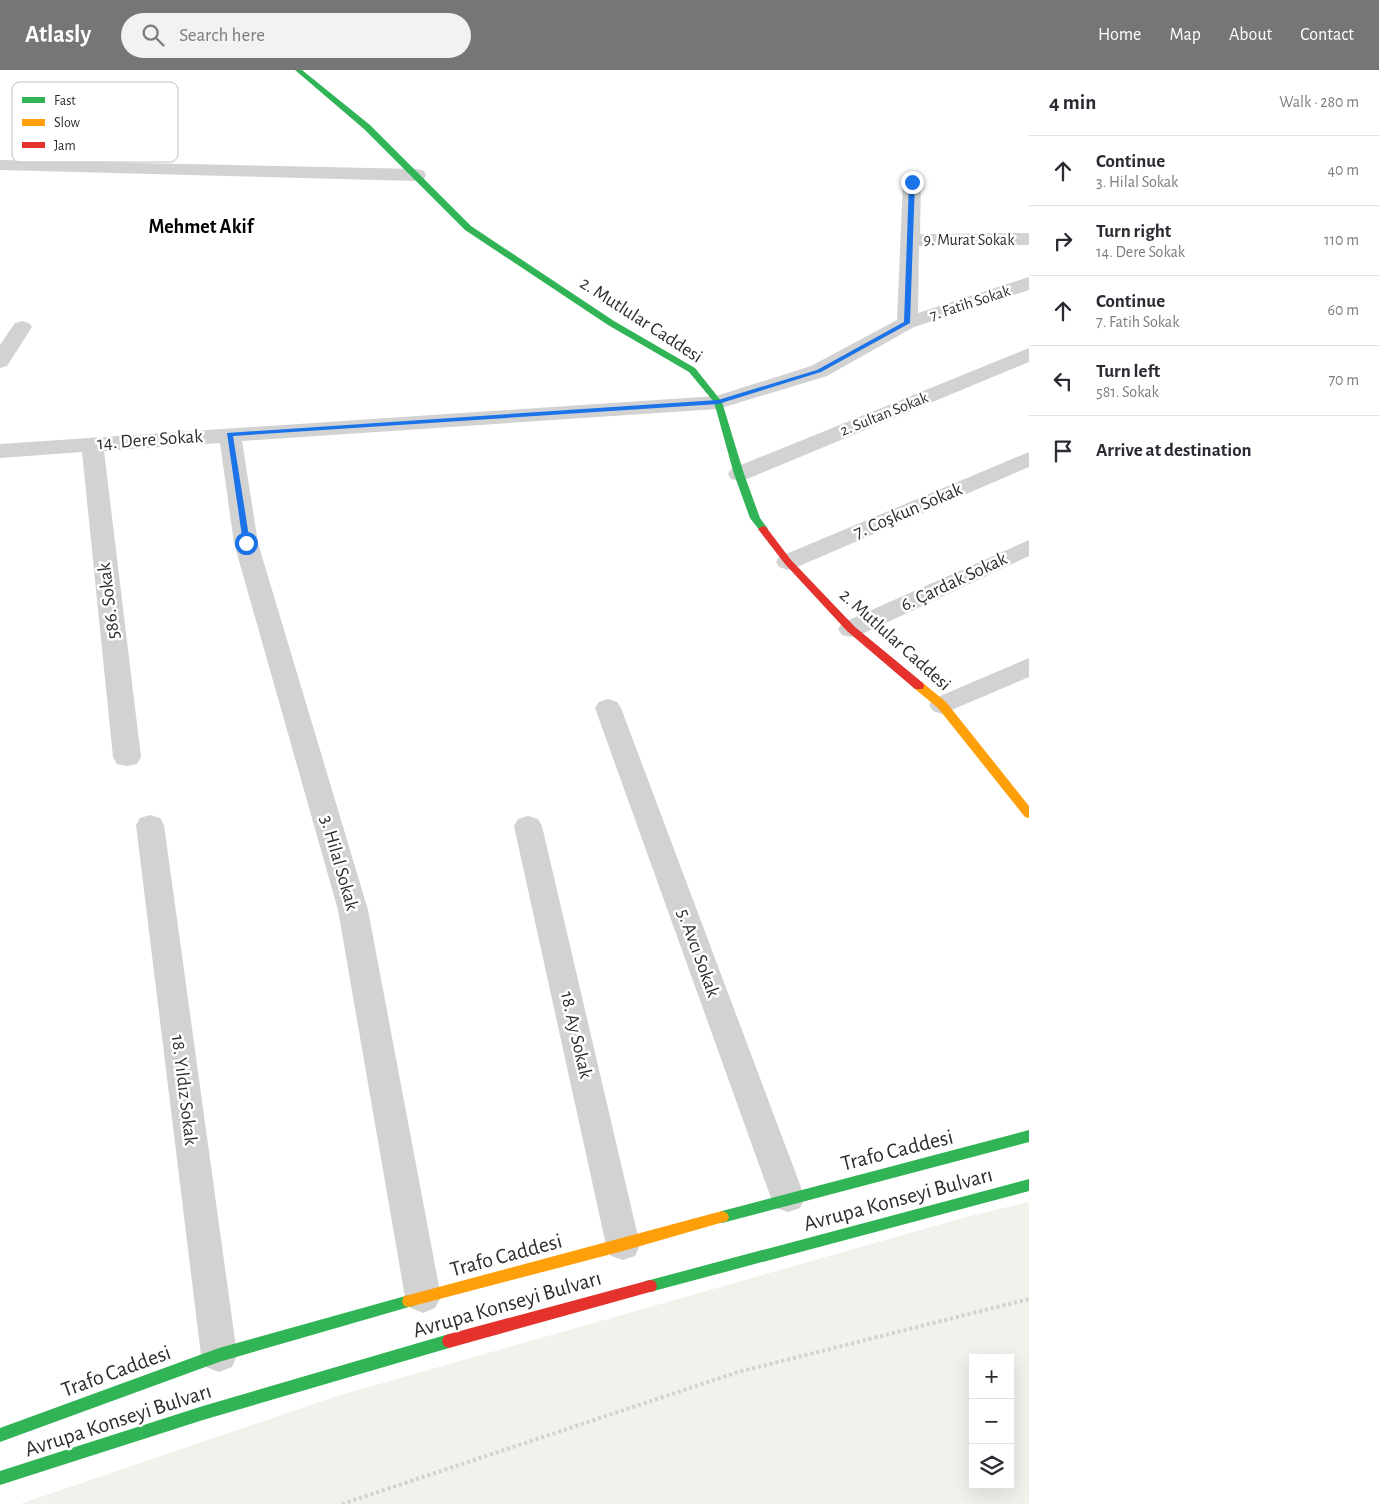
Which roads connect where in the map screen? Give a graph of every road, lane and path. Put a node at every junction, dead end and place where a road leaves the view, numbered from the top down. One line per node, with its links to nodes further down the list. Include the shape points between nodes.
1 (298, 70): 3 (street, 2. Mutlular Caddesi)
2 (0, 164): 3 (street)
3 (417, 175): 12 (street, 2. Mutlular Caddesi, via 468,228 611,323 692,370)
4 (912, 182): 6 (street)
5 (1029, 239): 6 (street, 9. Murat Sokak)
6 (909, 240): 8 (street)
7 (1029, 284): 8 (street, 7. Fatih Sokak)
8 (907, 323): 12 (street, 7. Fatih Sokak, via 819,371)
9 (22, 327): 11 (street)
10 (1029, 354): 17 (street, 2. Sultan Sokak)
11 (0, 362)
12 (718, 402): 13 (street, 14. Dere Sokak); 17 (street, 2. Mutlular Caddesi)
13 (230, 435): 14 (street, 14. Dere Sokak); 32 (street, 3. Hilal Sokak, via 246,543 353,910)
14 (92, 445): 15 (street, 14. Dere Sokak); 24 (street, 586. Sokak)
15 (0, 451)
16 (1029, 459): 19 (street, 7. Coşkun Sokak)
17 (739, 474): 19 (street, 2. Mutlular Caddesi, via 755,518)
18 (1029, 547): 20 (street, 6. Çardak Sokak)
19 (788, 562): 20 (street, 2. Mutlular Caddesi)
20 (851, 629): 22 (street, 2. Mutlular Caddesi)
21 (1029, 667): 22 (street)
22 (942, 705): 25 (street, 2. Mutlular Caddesi)
23 (608, 708): 30 (street, 5. Avcı Sokak)
24 (127, 757)
25 (1029, 814)
26 (150, 825): 34 (street, 18. Yıldız Sokak)
27 (528, 826): 31 (street, 18. Ay Sokak)
28 (1029, 1136): 30 (street, Trafo Caddesi)
29 (1029, 1185): 36 (street, Avrupa Konseyi Bulvarı, via 516,1322 203,1413)
30 (788, 1198): 31 (street, Trafo Caddesi)
31 (623, 1245): 32 (street, Trafo Caddesi)
32 (423, 1297): 34 (street, Trafo Caddesi)
33 (1029, 1299): 37 (path, via 738,1372)
34 (219, 1356): 35 (street, Trafo Caddesi)
35 (0, 1435)
36 (0, 1478)
37 (342, 1504)

